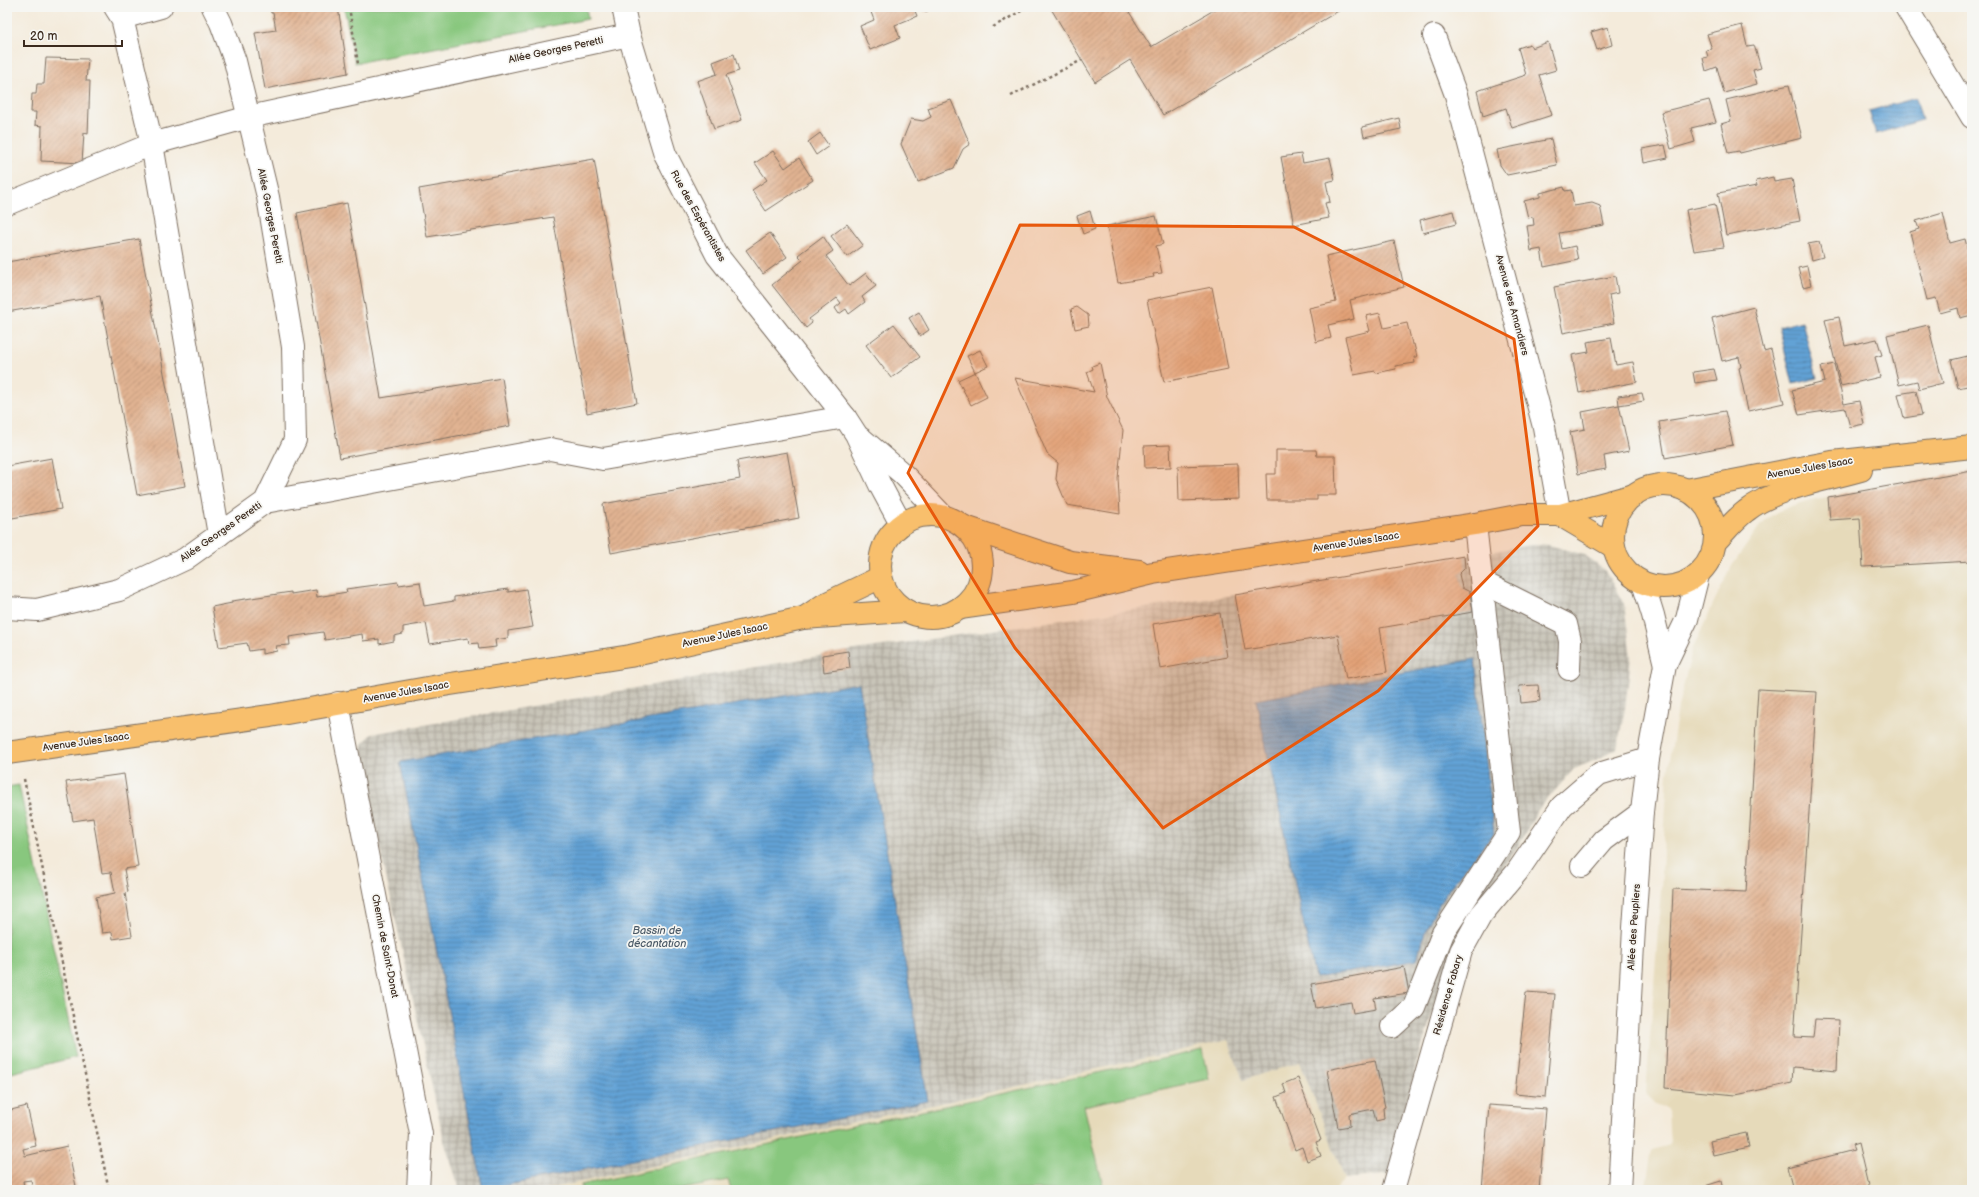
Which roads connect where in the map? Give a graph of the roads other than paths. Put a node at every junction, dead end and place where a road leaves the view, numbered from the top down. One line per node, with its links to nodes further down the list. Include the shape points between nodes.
1 (161, 7): 5 (street)
2 (213, 7): 8 (street, via 235,61)
3 (623, 7): 6 (street, Rue des Espérantistes)
4 (1906, 7): 9 (street)
5 (119, 13): 10 (street)
6 (629, 35): 8 (street, Allée Georges Peretti); 12 (street, Rue des Espérantistes, via 665,154 717,255)
7 (1434, 36): 18 (street, Avenue des Amandiers, via 1456,96 1544,427)
8 (249, 117): 10 (street, Allée Georges Peretti); 17 (street, Allée Georges Peretti, via 268,197 293,347 294,440)
9 (1972, 117)
10 (152, 144): 11 (street, Allée Georges Peretti); 23 (street)
11 (7, 204)
12 (850, 426): 17 (street, via 603,459 550,449); 19 (street, Rue des Espérantistes, via 904,475); 20 (street, Rue des Espérantistes)
13 (1972, 447): 14 (main road, Avenue Jules Isaac)
14 (1935, 451): 15 (main road, Avenue Jules Isaac, via 1832,462); 24 (main road, Avenue Jules Isaac, via 1823,480 1762,500 1745,512)
15 (1686, 490): 16 (main road, via 1669,485 1650,487); 24 (main road, via 1700,500 1709,512 1714,526)
16 (1634, 495): 18 (main road, Avenue Jules Isaac); 25 (main road, via 1621,509 1614,527)
17 (265, 502): 23 (street, Allée Georges Peretti)
18 (1560, 515): 21 (main road, Avenue Jules Isaac, via 1522,515); 25 (main road)
19 (942, 516): 20 (main road, via 921,516); 22 (main road)
20 (902, 524): 28 (main road, via 890,534 883,547)
21 (1475, 524): 26 (main road, Avenue Jules Isaac); 29 (street)
22 (965, 527): 26 (main road, Avenue Jules Isaac, via 1070,562); 32 (main road, via 973,536 980,551 982,567 980,582 972,597)
23 (219, 535): 31 (street, Allée Georges Peretti, via 185,559 119,590 37,610)
24 (1715, 542): 27 (main road, via 1709,560)
25 (1614, 547): 30 (main road, via 1620,562 1630,574)
26 (1153, 573): 32 (main road, Avenue Jules Isaac, via 1073,592)
27 (1698, 575): 30 (main road, via 1681,584 1662,587); 35 (street, Allée des Peupliers, via 1687,619)
28 (881, 577): 33 (main road, via 886,591 894,602); 34 (main road, Avenue Jules Isaac, via 825,604)
29 (1482, 582): 36 (street, via 1566,624 1570,641); 42 (street, via 1509,832 1443,933 1414,1007)
30 (1643, 583): 35 (street, Allée des Peupliers)
31 (7, 608)
32 (960, 608): 33 (main road, via 934,617 919,616)
33 (906, 611): 34 (main road, Avenue Jules Isaac)
34 (803, 618): 37 (main road, Avenue Jules Isaac, via 630,656)
35 (1665, 665): 39 (street, Allée des Peupliers)
36 (1569, 669)
37 (338, 703): 38 (main road, Avenue Jules Isaac, via 270,716); 43 (street, Chemin de Saint-Donat, via 421,1134)
38 (13, 752)
39 (1648, 759): 40 (street, Allée des Peupliers); 44 (street, Résidence Fabary, via 1599,774 1562,806 1517,872 1481,915 1460,951)
40 (1642, 812): 41 (street, via 1604,840); 45 (street, Allée des Peupliers)
41 (1582, 866)
42 (1392, 1027)
43 (418, 1190)
44 (1393, 1190)
45 (1619, 1190)

